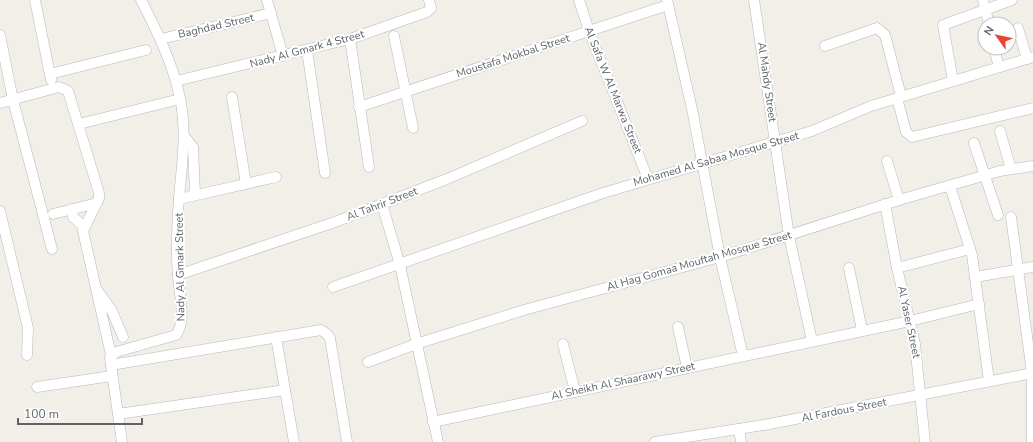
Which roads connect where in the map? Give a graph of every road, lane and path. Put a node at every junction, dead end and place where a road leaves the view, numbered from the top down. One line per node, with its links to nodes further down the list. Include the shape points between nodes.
1 (34, 0): 26 (street)
2 (141, 0): 17 (street, Nady Al Gmark Street)
3 (267, 0): 11 (street)
4 (579, 0): 14 (street, Al Safa W Al Marwa Street)
5 (754, 0): 43 (street, Al Mahdy Street)
6 (983, 0): 10 (street)
7 (1012, 0): 10 (street)
8 (430, 2): 18 (street, Nady Al Gmark 4 Street, via 431,8 427,12)
9 (667, 2): 14 (street, Moustafa Mokbal Street); 46 (street)
10 (986, 10): 12 (street); 28 (street, via 943,25)
11 (271, 13): 17 (street, Baghdad Street); 22 (street)
12 (987, 16)
13 (1018, 28): 24 (street)
14 (589, 31): 30 (street, Moustafa Mokbal Street); 53 (street, Al Safa W Al Marwa Street)
15 (0, 35): 34 (street)
16 (394, 36): 30 (street)
17 (161, 39): 27 (street, Nady Al Gmark Street)
18 (350, 39): 21 (street, Nady Al Gmark 4 Street); 36 (street)
19 (825, 46): 32 (street, via 877,28 885,35)
20 (146, 50): 26 (street)
21 (307, 50): 22 (street, Nady Al Gmark 4 Street); 50 (street)
22 (283, 56): 27 (street, Nady Al Gmark 4 Street)
23 (996, 56): 25 (street)
24 (1030, 58): 25 (street, Mohamed Al Sabaa Mosque Street)
25 (999, 67): 28 (street, Mohamed Al Sabaa Mosque Street)
26 (50, 74): 29 (street)
27 (176, 81): 33 (street, Nady Al Gmark Street)
28 (953, 81): 32 (street, Mohamed Al Sabaa Mosque Street)
29 (53, 88): 34 (street); 39 (street, via 59,86 68,91)
30 (406, 91): 36 (street, Moustafa Mokbal Street); 40 (street)
31 (232, 97): 54 (street)
32 (899, 97): 37 (street, via 906,132 912,137); 43 (street, Mohamed Al Sabaa Mosque Street, via 812,131)
33 (180, 99): 39 (street); 42 (street, Nady Al Gmark Street)
34 (13, 100): 35 (street); 70 (street)
35 (0, 103)
36 (360, 107): 48 (street)
37 (1033, 108)
38 (582, 121): 60 (street, Al Tahrir Street)
39 (79, 124): 59 (street, via 98,187)
40 (413, 128)
41 (1000, 131): 49 (street)
42 (185, 136): 56 (street, via 193,148); 57 (street, Nady Al Gmark Street)
43 (775, 141): 46 (street, Mohamed Al Sabaa Mosque Street); 68 (street, Al Mahdy Street)
44 (974, 143): 51 (street)
45 (887, 161): 58 (street)
46 (703, 162): 53 (street, Mohamed Al Sabaa Mosque Street); 71 (street)
47 (1033, 166): 49 (street, Al Hag Gomaa Mouftah Mosque Street)
48 (369, 167)
49 (1011, 169): 51 (street, Al Hag Gomaa Mouftah Mosque Street)
50 (325, 173)
51 (985, 176): 55 (street, Al Hag Gomaa Mouftah Mosque Street); 65 (street)
52 (276, 178): 54 (street)
53 (648, 179): 72 (street, Mohamed Al Sabaa Mosque Street)
54 (246, 184): 56 (street)
55 (950, 186): 58 (street, Al Hag Gomaa Mouftah Mosque Street); 69 (street)
56 (195, 194): 57 (street)
57 (179, 199): 77 (street, Nady Al Gmark Street)
58 (899, 200): 61 (street, Al Hag Gomaa Mouftah Mosque Street)
59 (97, 203): 63 (street); 67 (street)
60 (382, 204): 72 (street); 77 (street, Al Tahrir Street)
61 (885, 204): 68 (street, Al Hag Gomaa Mouftah Mosque Street); 75 (street, Al Yaser Street)
62 (0, 210): 90 (street, via 28,328)
63 (72, 210): 64 (street); 67 (street, via 73,216)
64 (53, 214)
65 (998, 215)
66 (1012, 218): 76 (street)
67 (84, 227): 80 (street)
68 (789, 236): 71 (street, Al Hag Gomaa Mouftah Mosque Street); 87 (street)
69 (970, 248): 75 (street); 78 (street)
70 (52, 250)
71 (720, 257): 88 (street, Al Hag Gomaa Mouftah Mosque Street, via 531,308); 91 (street)
72 (400, 265): 79 (street, Mohamed Al Sabaa Mosque Street); 88 (street)
73 (1033, 266): 76 (street)
74 (849, 268): 84 (street)
75 (897, 268): 82 (street, Al Yaser Street)
76 (1019, 269): 78 (street); 95 (street)
77 (178, 276): 92 (street, Nady Al Gmark Street, via 182,320 181,328 176,335 116,352)
78 (975, 277): 81 (street)
79 (333, 287)
80 (96, 289): 85 (street, via 112,311); 92 (street)
81 (979, 304): 82 (street, Al Sheikh Al Shaarawy Street); 97 (street)
82 (910, 321): 84 (street, Al Sheikh Al Shaarawy Street); 101 (street, Al Yaser Street)
83 (678, 327): 94 (street)
84 (862, 330): 87 (street, Al Sheikh Al Shaarawy Street)
85 (123, 337)
86 (276, 337): 92 (street); 99 (street); 107 (street, via 321,330 328,335)
87 (812, 341): 91 (street, Al Sheikh Al Shaarawy Street)
88 (416, 344): 93 (street, Al Hag Gomaa Mouftah Mosque Street); 103 (street)
89 (562, 344): 100 (street)
90 (27, 355)
91 (743, 356): 94 (street, Al Sheikh Al Shaarawy Street)
92 (111, 360): 96 (street)
93 (368, 362)
94 (687, 368): 100 (street, Al Sheikh Al Shaarawy Street)
95 (1032, 373): 97 (street, Al Fardous Street); 112 (street)
96 (112, 376): 98 (street); 102 (street)
97 (989, 381): 101 (street, Al Fardous Street)
98 (37, 387)
99 (285, 390): 102 (street); 106 (street)
100 (575, 391): 103 (street, Al Sheikh Al Shaarawy Street)
101 (921, 395): 104 (street, Al Fardous Street); 111 (street, Al Yaser Street)
102 (118, 414): 105 (street)
103 (433, 422): 108 (street)
104 (739, 429): 109 (street, Al Fardous Street); 110 (street)
105 (122, 442)
106 (294, 442)
107 (347, 442)
108 (438, 442)
109 (655, 442)
110 (741, 442)
111 (925, 442)
112 (1032, 442)

